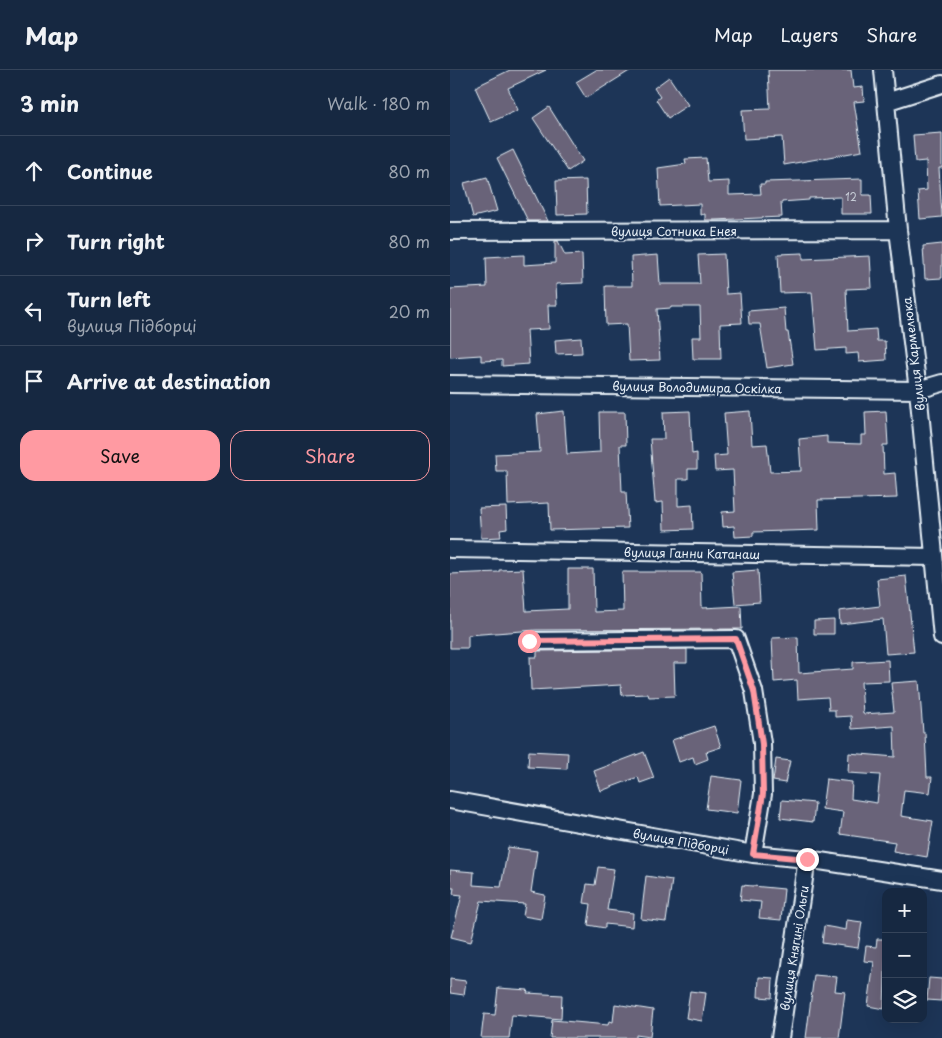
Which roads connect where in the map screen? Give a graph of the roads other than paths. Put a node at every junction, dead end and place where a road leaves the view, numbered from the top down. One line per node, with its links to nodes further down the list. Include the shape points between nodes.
1 (883, 70): 3 (street, вулиця Кармелюка)
2 (942, 84): 3 (street)
3 (886, 102): 4 (street, вулиця Кармелюка)
4 (898, 230): 5 (street, вулиця Сотника Енея); 8 (street, вулиця Кармелюка)
5 (450, 231)
6 (942, 383): 8 (street, вулиця Володимира Оскілка)
7 (450, 384): 8 (street, вулиця Володимира Оскілка)
8 (918, 390): 9 (street, вулиця Кармелюка)
9 (936, 516): 11 (street, вулиця Кармелюка)
10 (450, 549): 11 (street, вулиця Ганни Катанаш)
11 (934, 557): 12 (street, вулиця Кармелюка)
12 (942, 638)
13 (529, 641): 15 (street, via 736,639 754,691 762,744 763,794)
14 (450, 800): 15 (street, вулиця Підборці)
15 (753, 854): 16 (street, вулиця Підборці)
16 (807, 859): 17 (street, вулиця Підборці); 18 (street, вулиця Княгині Ольги)
17 (942, 880)
18 (780, 1038)

